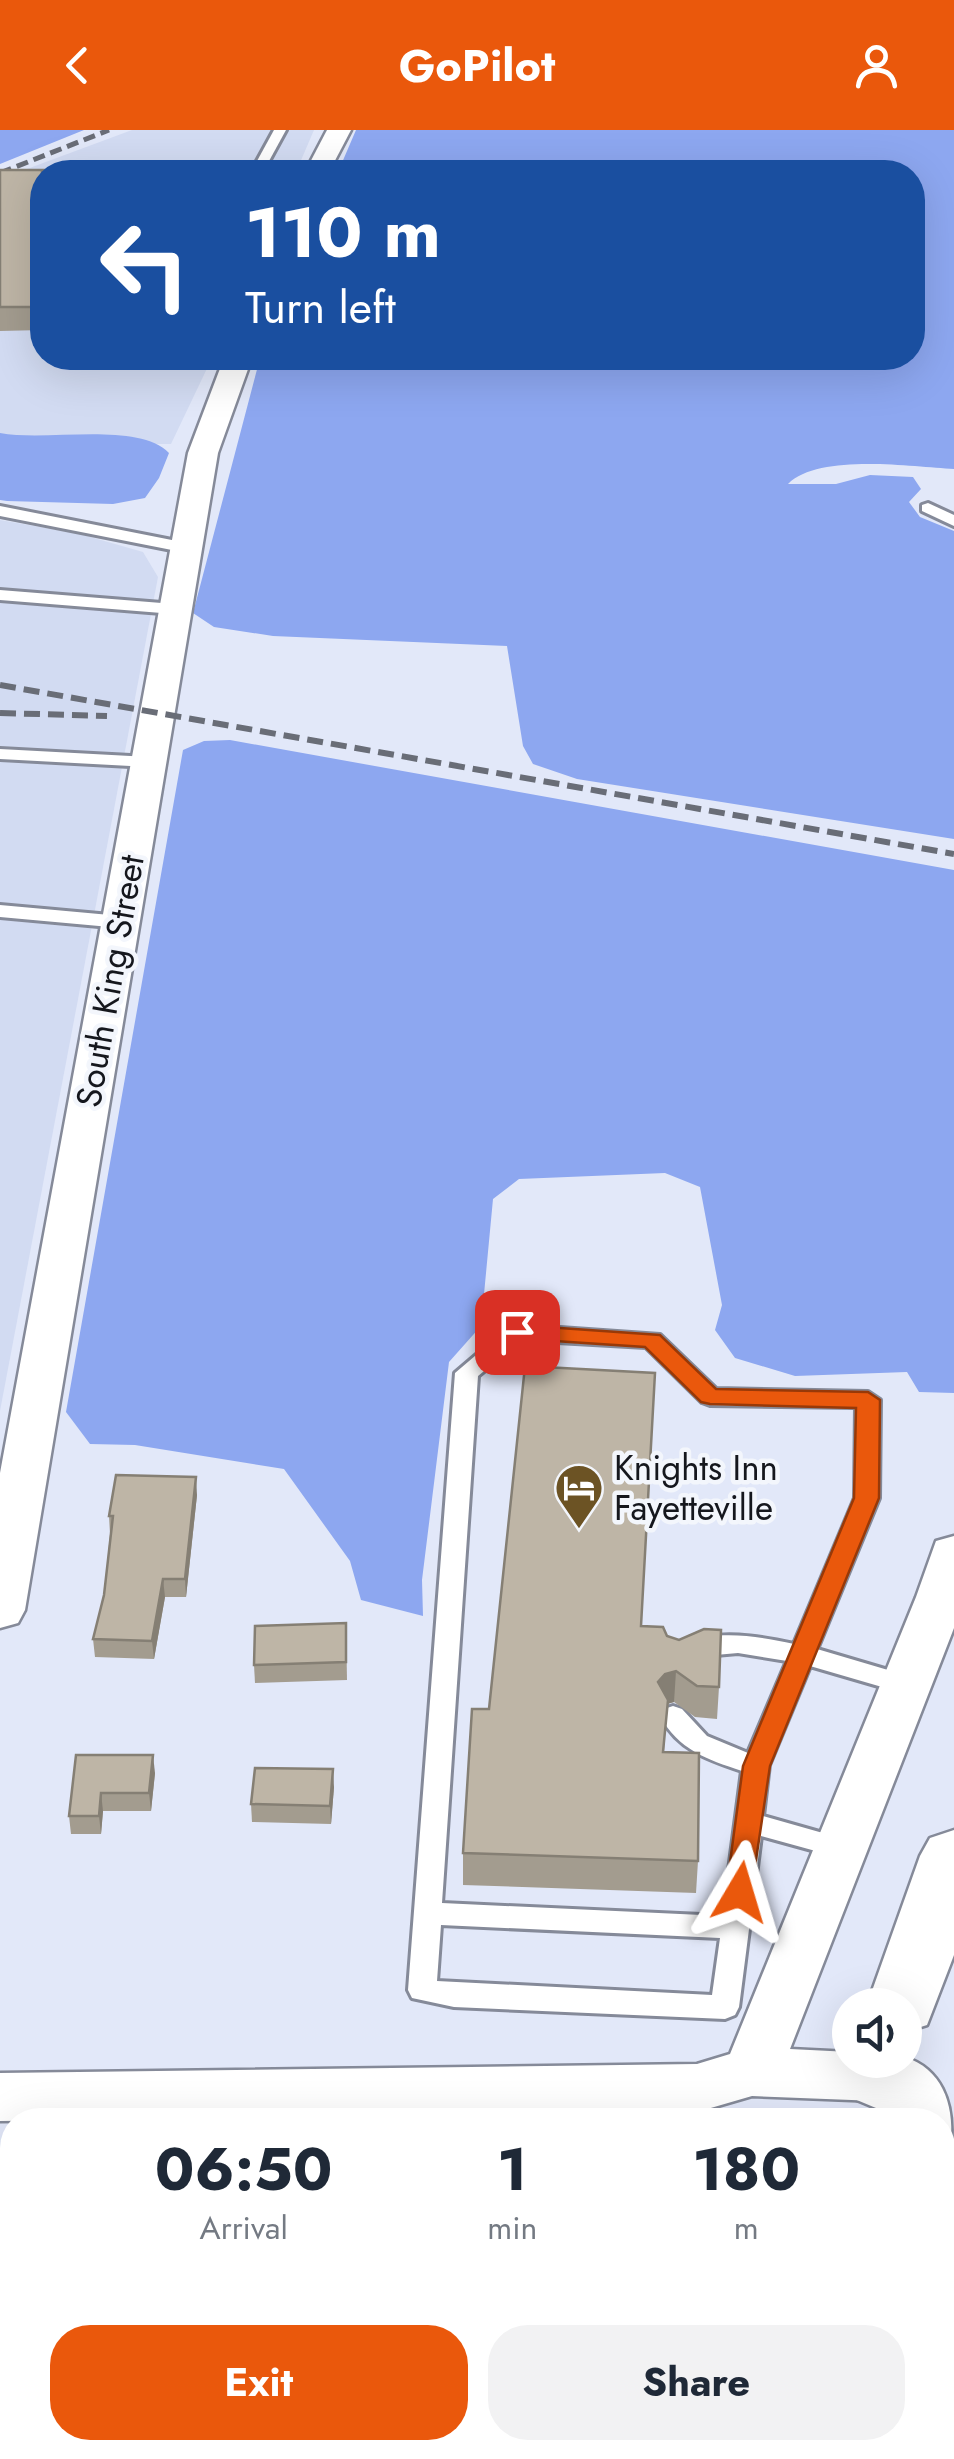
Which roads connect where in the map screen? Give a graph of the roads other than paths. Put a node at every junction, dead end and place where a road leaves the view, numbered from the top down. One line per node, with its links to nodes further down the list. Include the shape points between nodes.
1 (280, 130): 3 (lane)
2 (338, 130): 4 (street)
3 (264, 160)
4 (324, 160)
5 (234, 370): 9 (street, South King Street, via 203,454)
6 (954, 500): 8 (lane, via 928,508)
7 (0, 511): 9 (lane)
8 (954, 520)
9 (186, 548): 11 (street, South King Street)
10 (0, 595): 11 (lane)
11 (174, 609): 13 (street, South King Street)
12 (0, 754): 13 (lane)
13 (149, 762): 15 (street, South King Street)
14 (0, 911): 15 (lane)
15 (120, 922): 17 (street, South King Street)
16 (954, 1553): 20 (street)
17 (0, 1610)
18 (802, 1655): 19 (lane, via 711,1641); 20 (lane); 22 (lane); 26 (lane, via 866,1498 868,1400 710,1397 652,1340 517,1332 467,1372)
19 (678, 1659)
20 (906, 1685): 24 (street)
21 (673, 1716): 22 (lane, via 680,1731 709,1750)
22 (756, 1766): 23 (lane)
23 (749, 1822): 24 (lane); 27 (lane)
24 (841, 1848): 29 (street)
25 (954, 1856): 28 (highway)
26 (428, 1912): 27 (lane); 29 (lane, via 422,1990)
27 (736, 1928): 29 (lane)
28 (908, 1988)
29 (749, 2013): 30 (street)
30 (752, 2072): 31 (street); 32 (street, via 697,2088)
31 (887, 2094)
32 (0, 2097)

